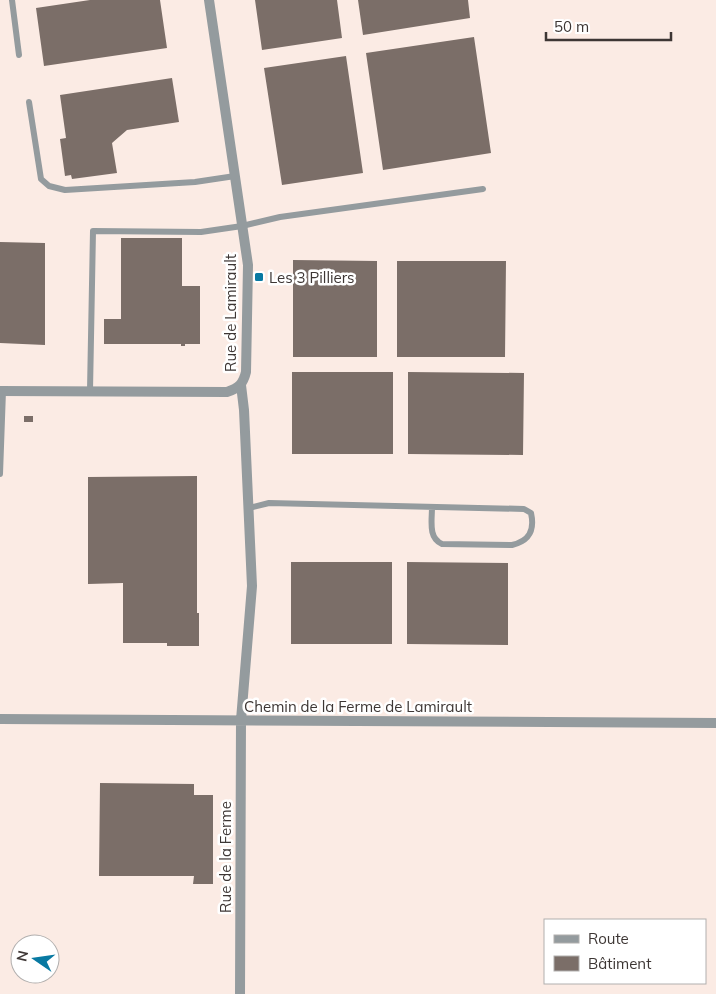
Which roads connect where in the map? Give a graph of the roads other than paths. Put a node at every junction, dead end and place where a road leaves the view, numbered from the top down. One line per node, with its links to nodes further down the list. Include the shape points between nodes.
1 (12, 0): 3 (lane)
2 (209, 0): 5 (street, Rue de Lamirault)
3 (19, 55)
4 (29, 102): 5 (lane, via 41,179 49,186 65,190 194,182)
5 (235, 176): 7 (street, Rue de Lamirault)
6 (484, 189): 7 (lane, via 280,217)
7 (242, 226): 8 (street, Rue de Lamirault, via 248,265 246,372); 10 (lane, via 201,232 93,232)
8 (241, 386): 10 (street, Rue de Lamirault, via 227,392); 13 (street, Rue de la Ferme)
9 (2, 391): 10 (street, Rue de Lamirault); 11 (lane)
10 (90, 391)
11 (0, 474)
12 (432, 507): 12 (lane, via 524,509 531,513 531,532 523,542 512,545 442,544 432,535); 13 (lane, via 269,503)
13 (249, 508): 15 (street, Rue de la Ferme, via 252,586)
14 (0, 719): 15 (street, Chemin de la Ferme de Lamirault)
15 (241, 720): 16 (street, Chemin de la Ferme de Lamirault); 17 (street, Rue de la Ferme)
16 (716, 723)
17 (240, 994)

